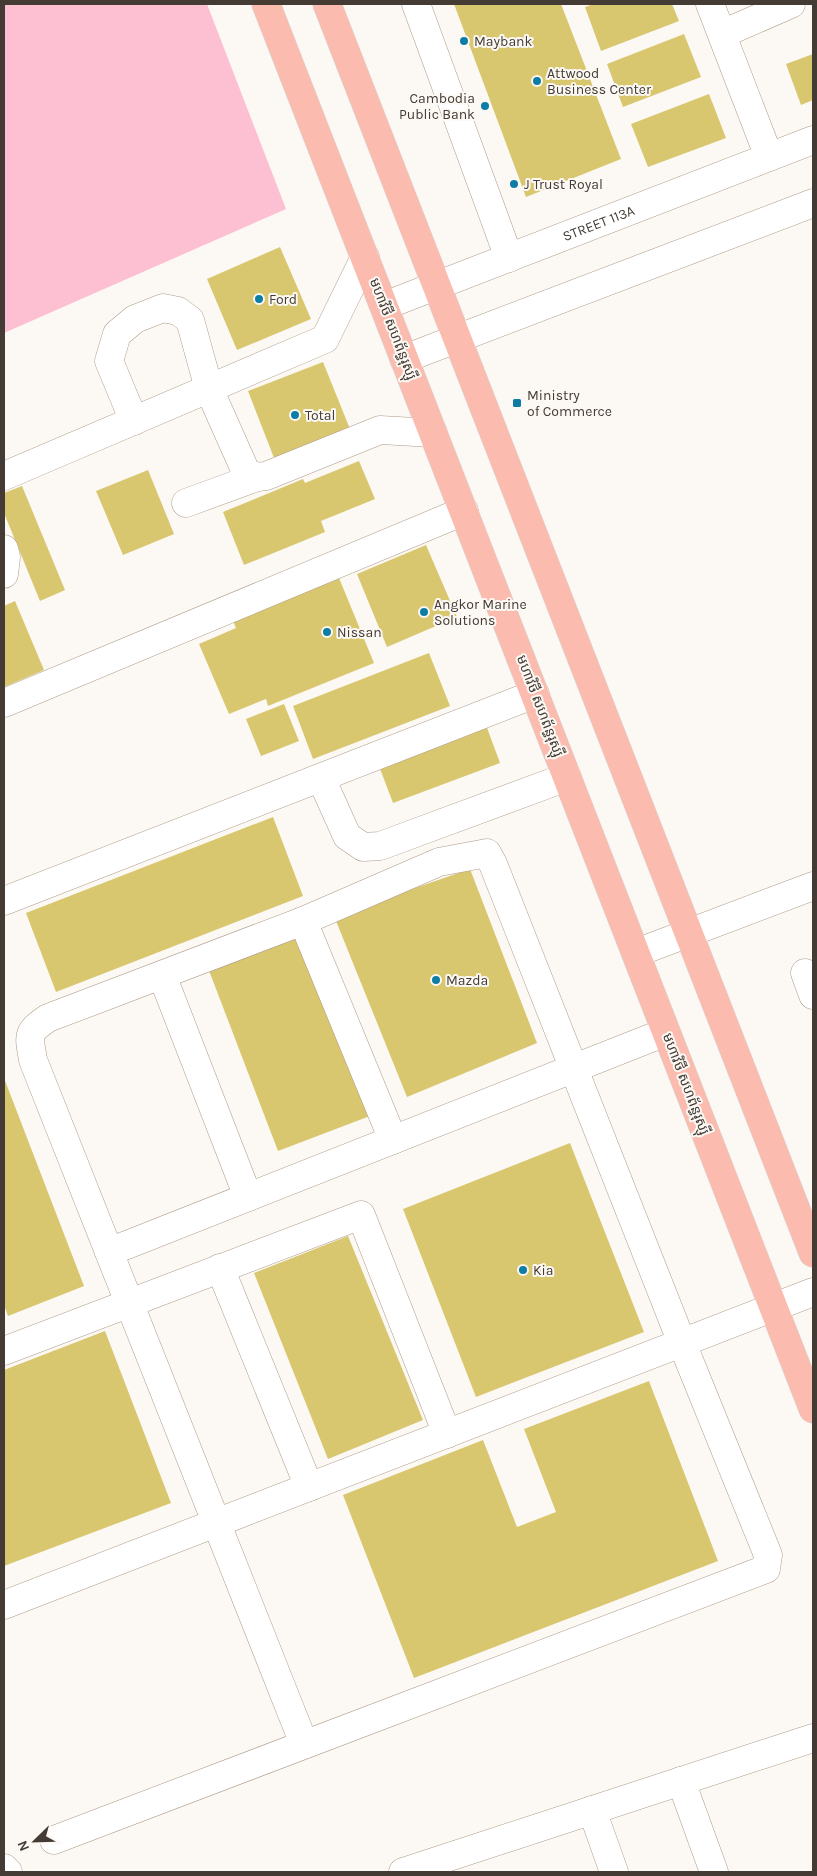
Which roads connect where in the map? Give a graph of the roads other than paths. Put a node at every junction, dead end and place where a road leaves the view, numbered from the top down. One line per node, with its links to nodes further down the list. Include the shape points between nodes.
1 (266, 4): 10 (highway, មហាវិថី សហព័ន្ធរុស្ស៊ី)
2 (327, 4): 12 (highway)
3 (416, 4): 11 (street)
4 (710, 4): 6 (street)
5 (791, 4): 6 (street)
6 (722, 34): 8 (street)
7 (813, 140): 8 (street, STREET 113A)
8 (769, 157): 11 (street, STREET 113A)
9 (813, 203): 14 (street)
10 (365, 257): 13 (highway, មហាវិថី សហព័ន្ធរុស្ស៊ី); 16 (street, via 325,339)
11 (509, 258): 12 (street, STREET 113A)
12 (436, 286): 13 (street, STREET 113A); 14 (highway)
13 (384, 306): 15 (highway, មហាវិថី សហព័ន្ធរុស្ស៊ី)
14 (457, 339): 15 (street); 32 (highway)
15 (404, 359): 18 (highway, មហាវិថី សហព័ន្ធរុស្ស៊ី)
16 (210, 389): 17 (street); 17 (street, via 190,320 178,311 163,308 135,320 117,334 109,361); 20 (street, via 246,472)
17 (134, 421): 19 (street)
18 (433, 433): 20 (street, via 380,430); 22 (highway, មហាវិថី សហព័ន្ធរុស្ស៊ី)
19 (4, 476)
20 (257, 477): 21 (street)
21 (186, 503)
22 (464, 511): 25 (highway, មហាវិថី សហព័ន្ធរុស្ស៊ី); 26 (street)
23 (4, 549): 24 (street)
24 (4, 574)
25 (535, 694): 27 (highway, មហាវិថី សហព័ន្ធរុស្ស៊ី); 28 (street)
26 (4, 703)
27 (567, 777): 28 (street, via 380,846 363,847 347,836); 33 (highway, មហាវិថី សហព័ន្ធរុស្ស៊ី)
28 (321, 778): 30 (street)
29 (813, 886): 32 (street)
30 (4, 901)
31 (303, 921): 34 (street); 36 (street, via 439,862 487,853); 37 (street)
32 (688, 933): 33 (street); 40 (highway)
33 (636, 954): 35 (highway, មហាវិថី សហព័ន្ធរុស្ស៊ី)
34 (162, 975): 38 (street); 39 (street, via 48,1018 33,1028 29,1038 33,1060)
35 (666, 1032): 36 (street); 44 (highway, មហាវិថី សហព័ន្ធរុស្ស៊ី)
36 (574, 1069): 37 (street); 45 (street)
37 (393, 1140): 38 (street)
38 (248, 1197): 39 (street)
39 (109, 1252): 43 (street)
40 (813, 1253)
41 (220, 1268): 43 (street); 48 (street, via 361,1214); 49 (street)
42 (813, 1292): 44 (street)
43 (130, 1303): 46 (street); 50 (street)
44 (774, 1307): 45 (street); 47 (highway, មហាវិថី សហព័ន្ធរុស្ស៊ី)
45 (682, 1343): 48 (street); 53 (street, via 768,1555 766,1569)
46 (4, 1351)
47 (813, 1409)
48 (447, 1434): 49 (street)
49 (309, 1487): 50 (street)
50 (216, 1523): 51 (street); 53 (street)
51 (4, 1605)
52 (813, 1738): 54 (street)
53 (304, 1744): 56 (street)
54 (681, 1781): 55 (street); 61 (street)
55 (592, 1810): 59 (street); 60 (street)
56 (54, 1840)
57 (4, 1868): 58 (street)
58 (8, 1872)
59 (403, 1872)
60 (614, 1872)
61 (714, 1872)

